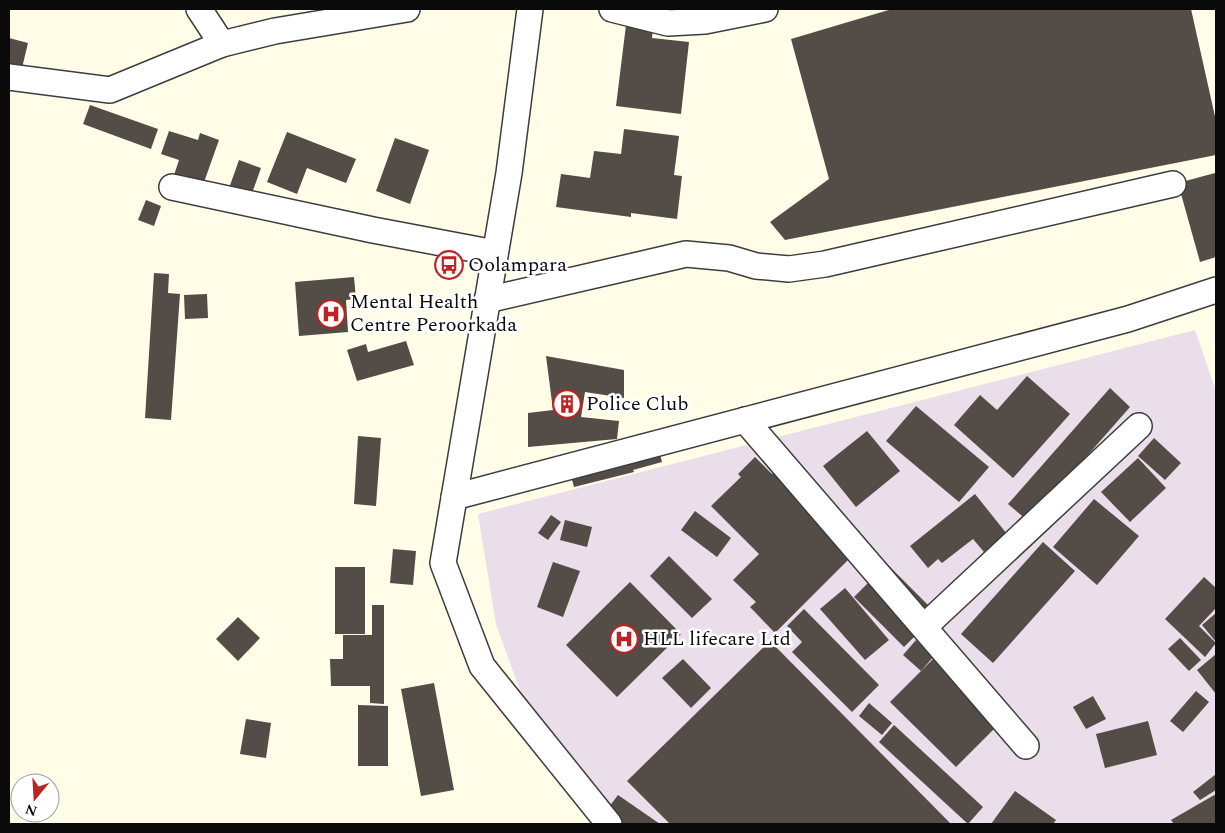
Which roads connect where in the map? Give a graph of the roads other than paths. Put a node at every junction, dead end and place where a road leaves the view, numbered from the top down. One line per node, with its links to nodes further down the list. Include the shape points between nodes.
1 (199, 9): 6 (street)
2 (407, 9): 6 (street, via 275,31)
3 (530, 9): 10 (street)
4 (612, 9): 5 (street, via 668,23 705,22)
5 (765, 9)
6 (222, 44): 7 (street, via 110,90)
7 (9, 77)
8 (1173, 184): 12 (street, via 825,264 789,269 686,254)
9 (172, 187): 10 (street)
10 (495, 253): 12 (street)
11 (1216, 290): 13 (street, via 1128,319)
12 (487, 300): 15 (street)
13 (745, 420): 15 (street); 16 (street)
14 (1139, 426): 16 (street)
15 (454, 497): 18 (street, via 443,563 482,666)
16 (924, 627): 17 (street)
17 (1026, 746)
18 (608, 824)

